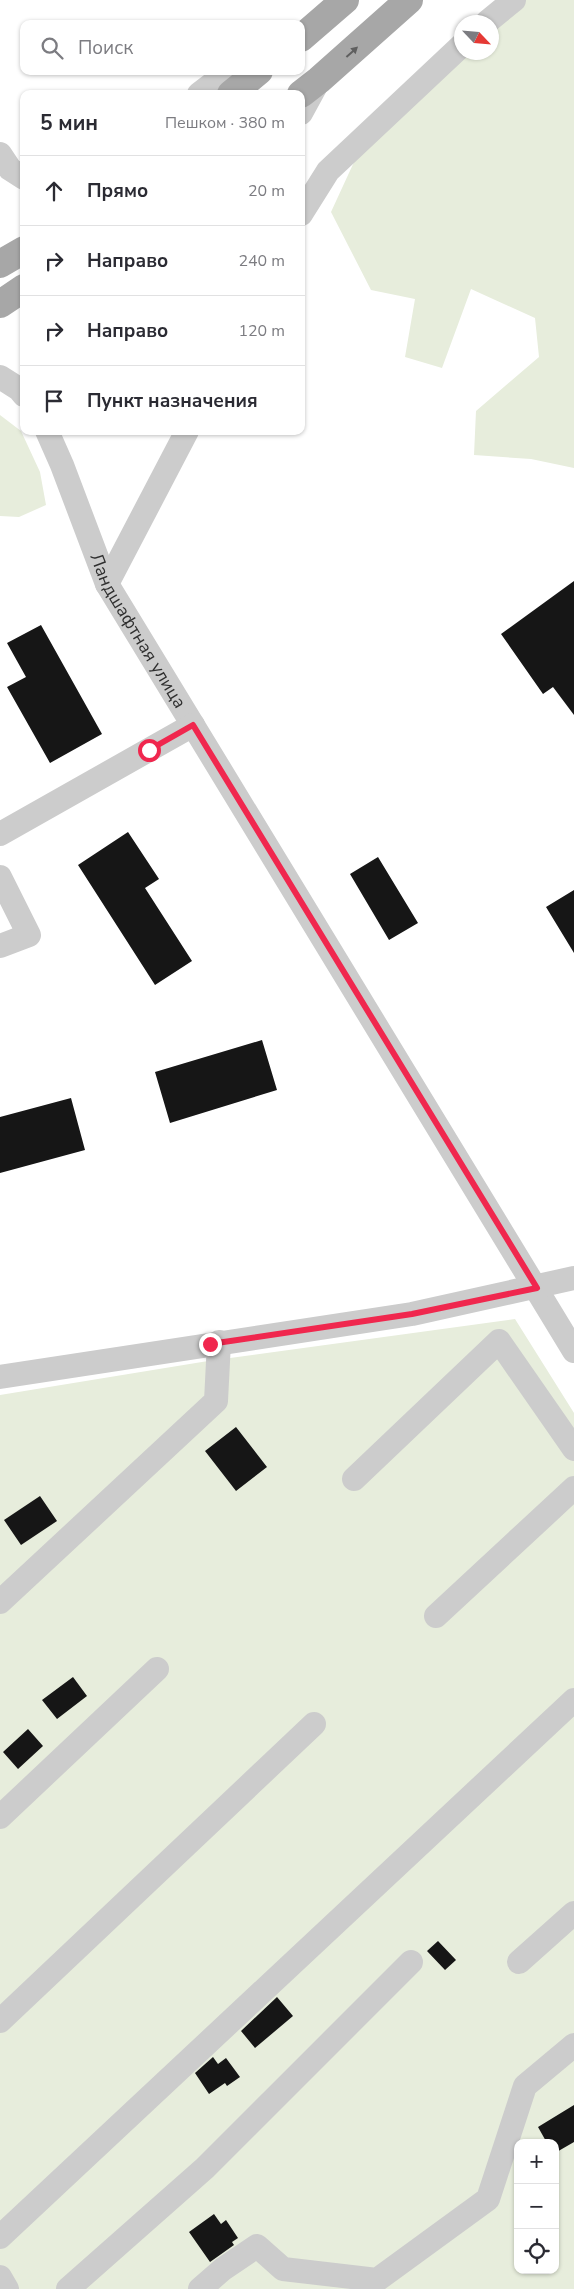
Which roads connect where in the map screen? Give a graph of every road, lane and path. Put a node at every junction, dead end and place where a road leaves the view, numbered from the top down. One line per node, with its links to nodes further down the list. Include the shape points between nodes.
1 (409, 0): 9 (main road, one-way to 1)
2 (514, 0): 4 (street)
3 (324, 14): 5 (main road)
4 (496, 15)
5 (305, 34)
6 (454, 53): 15 (street, via 328,171)
7 (224, 75): 10 (street)
8 (254, 75): 11 (main road)
9 (310, 87): 12 (street)
10 (204, 90)
11 (236, 90)
12 (305, 101)
13 (0, 154): 14 (street, via 10,169)
14 (20, 175)
15 (305, 208)
16 (20, 252): 17 (main road)
17 (0, 264)
18 (20, 291): 19 (main road)
19 (0, 304)
20 (0, 377): 21 (street)
21 (20, 390)
22 (49, 435): 25 (street)
23 (55, 435): 25 (street)
24 (185, 435): 26 (street)
25 (62, 465): 26 (street, Ландшафтная улица)
26 (107, 584): 27 (street, Ландшафтная улица)
27 (193, 725): 28 (street); 32 (street, Ландшафтная улица)
28 (0, 834)
29 (0, 877): 30 (street, via 29,935)
30 (0, 946)
31 (574, 1278): 32 (street)
32 (537, 1288): 33 (street, via 412,1314); 34 (street, Ландшафтная улица)
33 (220, 1342): 35 (street); 39 (street, via 216,1401)
34 (574, 1351)
35 (0, 1377)
36 (574, 1449): 37 (street, via 499,1341)
37 (354, 1479)
38 (574, 1488): 40 (street)
39 (0, 1602)
40 (436, 1616)
41 (157, 1669): 44 (street)
42 (574, 1700): 50 (street)
43 (314, 1724): 48 (street)
44 (0, 1817)
45 (574, 1912): 47 (street)
46 (410, 1962): 53 (street, via 205,2168)
47 (519, 1962)
48 (0, 2020)
49 (574, 2045): 54 (street, via 525,2086 488,2199 377,2280 283,2269 257,2246)
50 (0, 2237)
51 (0, 2277): 52 (street)
52 (7, 2289)
53 (68, 2289)
54 (200, 2289)

